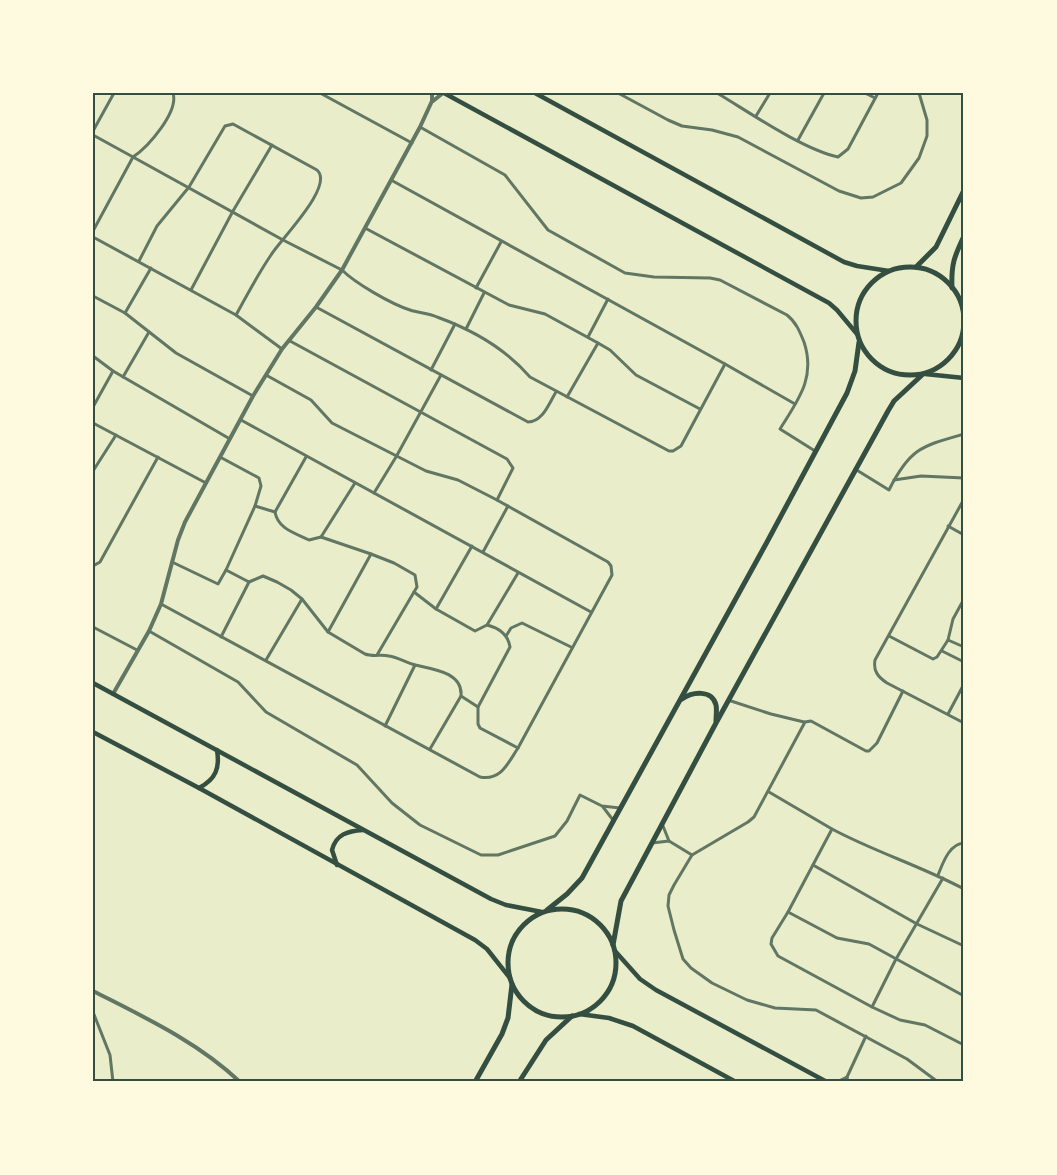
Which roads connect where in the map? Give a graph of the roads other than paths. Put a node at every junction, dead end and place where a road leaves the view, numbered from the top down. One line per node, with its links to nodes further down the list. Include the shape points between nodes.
1 (114, 93): 18 (street)
2 (173, 93): 22 (street, via 175,100 162,127)
3 (320, 93): 20 (street)
4 (432, 93): 15 (street)
5 (443, 93): 15 (street); 51 (main road, via 829,303)
6 (535, 93): 37 (main road, via 844,262)
7 (618, 93): 13 (street, via 682,126 738,137 850,196 873,197 896,186 919,158 927,136)
8 (717, 93): 16 (street)
9 (770, 93): 16 (street)
10 (824, 93): 19 (street)
11 (865, 93): 14 (street)
12 (878, 93): 14 (street)
13 (919, 93)
14 (874, 98): 19 (street, via 841,156)
15 (432, 101): 17 (street)
16 (756, 116): 19 (street)
17 (420, 127): 20 (street); 69 (street, via 505,175 548,230 625,273 720,280 793,319 807,351 809,368)
18 (93, 133): 22 (street)
19 (798, 140)
20 (412, 143): 23 (street)
21 (272, 145): 24 (street, via 233,124 225,126); 26 (street); 31 (street, via 321,173 320,184 306,210)
22 (133, 157): 24 (street); 28 (street)
23 (392, 180): 27 (street); 32 (street)
24 (189, 187): 26 (street); 33 (street, via 157,226)
25 (964, 190): 34 (main road, via 936,247)
26 (233, 211): 31 (street); 40 (street)
27 (365, 228): 36 (street); 38 (street)
28 (93, 231)
29 (964, 236): 39 (main road, via 954,255)
30 (93, 237): 33 (street)
31 (283, 240): 36 (street); 47 (street)
32 (502, 242): 38 (street); 43 (street)
33 (139, 261): 35 (street)
34 (916, 267): 37 (main road); 39 (main road, via 942,278)
35 (151, 268): 40 (street); 46 (street)
36 (342, 270): 44 (street); 48 (street, via 408,309)
37 (889, 271): 51 (main road, via 865,290 855,319)
38 (476, 288): 41 (street)
39 (952, 288): 45 (main road)
40 (191, 290): 47 (street)
41 (484, 293): 49 (street); 52 (street, via 545,315)
42 (93, 296): 46 (street)
43 (608, 298): 52 (street); 58 (street)
44 (316, 307): 53 (street); 59 (street)
45 (963, 311): 61 (main road, via 964,326 952,356 940,367)
46 (125, 313): 50 (street)
47 (236, 315): 56 (street)
48 (455, 324): 49 (street); 59 (street)
49 (466, 329): 66 (street, via 503,350 530,377)
50 (149, 332): 64 (street); 67 (street, via 176,353)
51 (857, 334): 54 (main road)
52 (588, 337): 55 (street)
53 (290, 341): 56 (street); 72 (street)
54 (859, 342): 61 (main road, via 883,369 907,376); 78 (main road, via 853,380)
55 (598, 343): 68 (street); 71 (street, via 636,375)
56 (282, 349): 62 (street)
57 (93, 356): 60 (street)
58 (725, 364): 69 (street); 71 (street)
59 (430, 370): 63 (street)
60 (113, 371): 64 (street); 70 (street)
61 (923, 374): 65 (main road); 83 (main road, via 894,401)
62 (266, 375): 67 (street); 82 (street, via 311,400 332,423)
63 (441, 375): 66 (street, via 528,422 540,418); 72 (street)
64 (123, 377): 77 (street)
65 (964, 378)
66 (556, 392): 68 (street)
67 (253, 396): 73 (street)
68 (567, 397): 71 (street, via 669,451 684,442)
69 (795, 404): 78 (street, via 780,429)
70 (93, 407)
71 (700, 409)
72 (420, 411): 82 (street); 91 (street, via 507,459 513,468)
73 (241, 420): 77 (street); 81 (street)
74 (93, 423): 76 (street)
75 (964, 434): 86 (street, via 918,450)
76 (116, 435): 79 (street); 84 (street)
77 (230, 439): 80 (street)
78 (815, 451): 133 (main road)
79 (158, 457): 87 (street); 102 (street, via 100,562)
80 (220, 457): 87 (street); 92 (street, via 259,478 261,486)
81 (306, 457): 88 (street); 94 (street)
82 (396, 457): 89 (street); 91 (street, via 458,480)
83 (855, 469): 86 (street, via 889,490); 134 (main road)
84 (93, 471)
85 (964, 478): 86 (street, via 921,476)
86 (894, 480)
87 (206, 483): 101 (street, via 185,522)
88 (355, 483): 89 (street); 97 (street)
89 (374, 493): 98 (street)
90 (964, 499): 95 (street)
91 (497, 500): 93 (street)
92 (255, 506): 94 (street); 103 (street)
93 (508, 506): 99 (street); 111 (street, via 608,562 612,575)
94 (275, 512): 97 (street, via 281,525 309,540)
95 (948, 526): 96 (street); 117 (street)
96 (964, 534)
97 (321, 537): 100 (street)
98 (472, 546): 99 (street); 110 (street)
99 (483, 552): 104 (street)
100 (371, 554): 106 (street, via 415,575); 115 (street)
101 (172, 561): 103 (street, via 218,584); 109 (street)
102 (93, 566)
103 (226, 570): 105 (street)
104 (518, 573): 111 (street); 112 (street)
105 (249, 582): 107 (street, via 263,576); 118 (street)
106 (414, 592): 110 (street); 124 (street)
107 (302, 599): 115 (street); 125 (street)
108 (964, 599): 119 (street, via 952,619)
109 (161, 604): 114 (street); 118 (street)
110 (436, 609): 112 (street, via 475,631)
111 (591, 612): 120 (street)
112 (487, 625): 116 (street)
113 (93, 627): 122 (street)
114 (149, 631): 122 (street); 147 (street, via 238,682 266,712 357,765 392,803 420,825 481,855 498,855 555,836 580,795)
115 (328, 632): 124 (street, via 365,654)
116 (506, 636): 120 (street, via 522,623); 135 (street, via 510,646)
117 (889, 636): 123 (street, via 933,659); 130 (street, via 874,667 880,678)
118 (221, 637): 125 (street)
119 (948, 640): 121 (street); 123 (street)
120 (571, 647): 142 (street)
121 (964, 647)
122 (137, 650): 131 (street)
123 (942, 651): 126 (street)
124 (376, 656): 127 (street, via 386,655)
125 (266, 660): 140 (street)
126 (964, 662)
127 (415, 665): 132 (street, via 448,674 459,685); 140 (street)
128 (93, 683): 131 (main road)
129 (964, 684): 136 (street)
130 (903, 691): 136 (street); 137 (street, via 877,743 869,751 811,721)
131 (113, 695): 144 (main road)
132 (461, 696): 135 (street); 143 (street)
133 (680, 700): 138 (main road, via 689,694 707,695 716,705); 148 (main road)
134 (728, 700): 137 (street); 138 (main road)
135 (478, 707): 142 (street, via 480,728)
136 (947, 714): 139 (street)
137 (805, 722): 146 (street)
138 (716, 723): 150 (main road)
139 (964, 723)
140 (385, 726): 143 (street)
141 (93, 732): 145 (main road)
142 (518, 748): 143 (street, via 504,771 489,779)
143 (430, 749)
144 (217, 750): 145 (main road, via 216,774); 152 (main road)
145 (199, 788): 157 (main road)
146 (768, 792): 151 (street); 156 (street, via 751,820)
147 (602, 806): 148 (street); 149 (street)
148 (620, 808): 149 (main road)
149 (613, 820): 162 (main road, via 582,878)
150 (662, 824): 153 (street); 154 (main road)
151 (832, 829): 158 (street); 159 (street)
152 (363, 830): 157 (main road, via 346,832 336,840 332,850); 162 (main road, via 498,902)
153 (669, 841): 154 (street); 156 (street)
154 (652, 843): 166 (main road, via 621,901)
155 (964, 843): 159 (street, via 952,848)
156 (692, 855): 175 (street, via 669,895 668,906 681,955 691,968 747,1000 775,1008 816,1010)
157 (337, 865): 168 (main road, via 475,940 487,949)
158 (813, 865): 163 (street); 164 (street)
159 (938, 875): 160 (street)
160 (943, 878): 161 (street); 164 (street)
161 (964, 889)
162 (545, 911): 166 (main road, via 564,909 595,920); 168 (main road, via 514,936 508,964)
163 (788, 912): 167 (street, via 837,938 869,944); 171 (street, via 772,938 778,956)
164 (917, 924): 165 (street); 167 (street)
165 (964, 946)
166 (614, 948): 173 (main road, via 613,982 605,996); 183 (main road, via 640,979 656,990)
167 (896, 959): 170 (street); 171 (street)
168 (511, 981): 174 (main road, via 518,995 536,1010); 180 (main road, via 502,1034)
169 (93, 990): 179 (street, via 194,1046)
170 (964, 996)
171 (872, 1007): 176 (street)
172 (93, 1013): 178 (street, via 110,1055)
173 (579, 1014): 174 (main road); 182 (main road, via 609,1017 633,1026)
174 (572, 1016): 181 (main road, via 546,1040)
175 (866, 1036): 177 (street); 186 (street)
176 (963, 1043)
177 (847, 1077): 184 (street); 185 (street)
178 (113, 1082)
179 (240, 1082)
180 (475, 1082)
181 (519, 1082)
182 (736, 1082)
183 (827, 1082)
184 (837, 1082)
185 (848, 1082)
186 (938, 1082)

